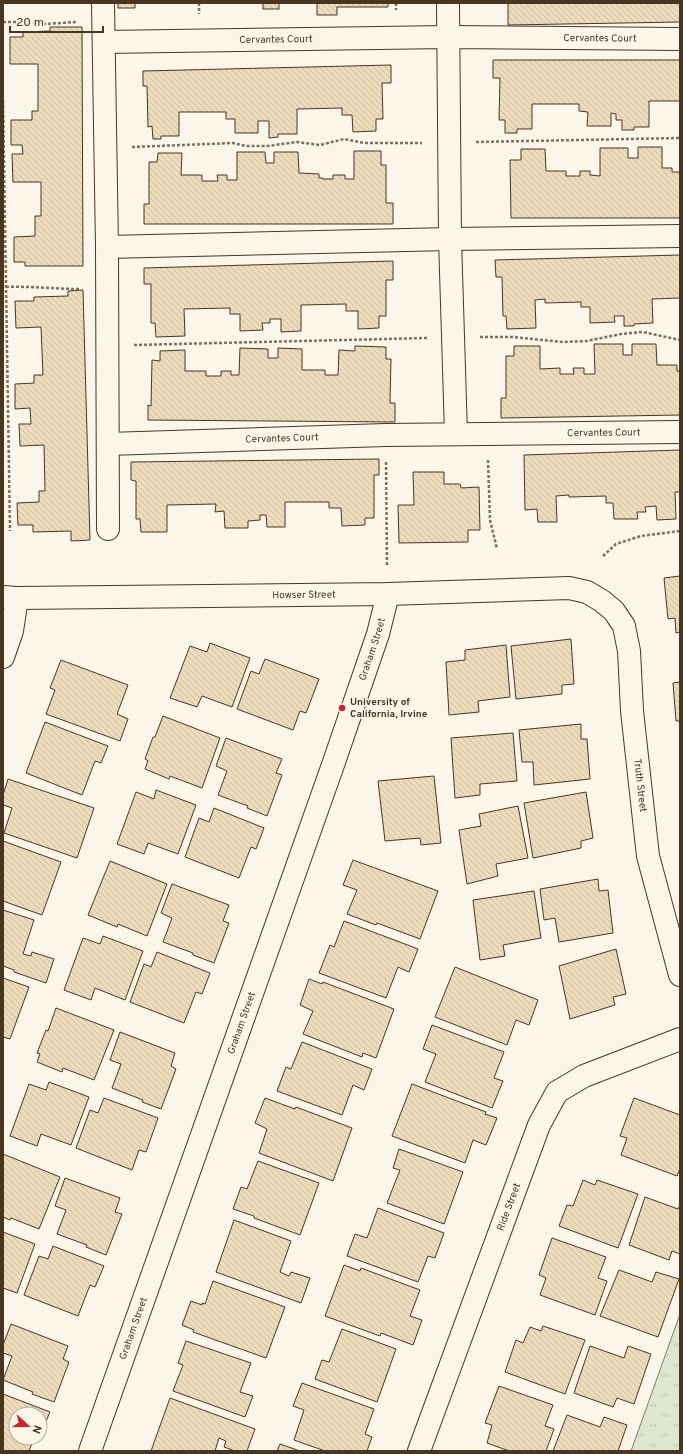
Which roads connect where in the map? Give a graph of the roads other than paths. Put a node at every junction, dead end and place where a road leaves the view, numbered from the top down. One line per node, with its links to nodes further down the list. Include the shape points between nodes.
1 (103, 3): 5 (street)
2 (448, 3): 3 (street)
3 (448, 37): 4 (street, Cervantes Court); 5 (street, Cervantes Court); 7 (street)
4 (680, 38)
5 (104, 42): 8 (street)
6 (680, 236): 7 (street)
7 (450, 239): 8 (street); 10 (street)
8 (107, 247): 11 (street)
9 (680, 432): 10 (street, Cervantes Court)
10 (456, 434): 11 (street, Cervantes Court)
11 (108, 444): 12 (street)
12 (108, 529)
13 (388, 594): 14 (street, Howser Street); 15 (street, Howser Street, via 569,588 587,592); 19 (street, Graham Street, via 378,634 334,762)
14 (10, 598): 16 (street, via 12,631)
15 (602, 601): 17 (street, Truth Street, via 614,611 624,626 629,651 632,711 648,856)
16 (3, 656)
17 (680, 975)
18 (680, 1039): 20 (street, Ride Street, via 584,1076 557,1092 536,1132)
19 (90, 1451)
20 (419, 1451)

